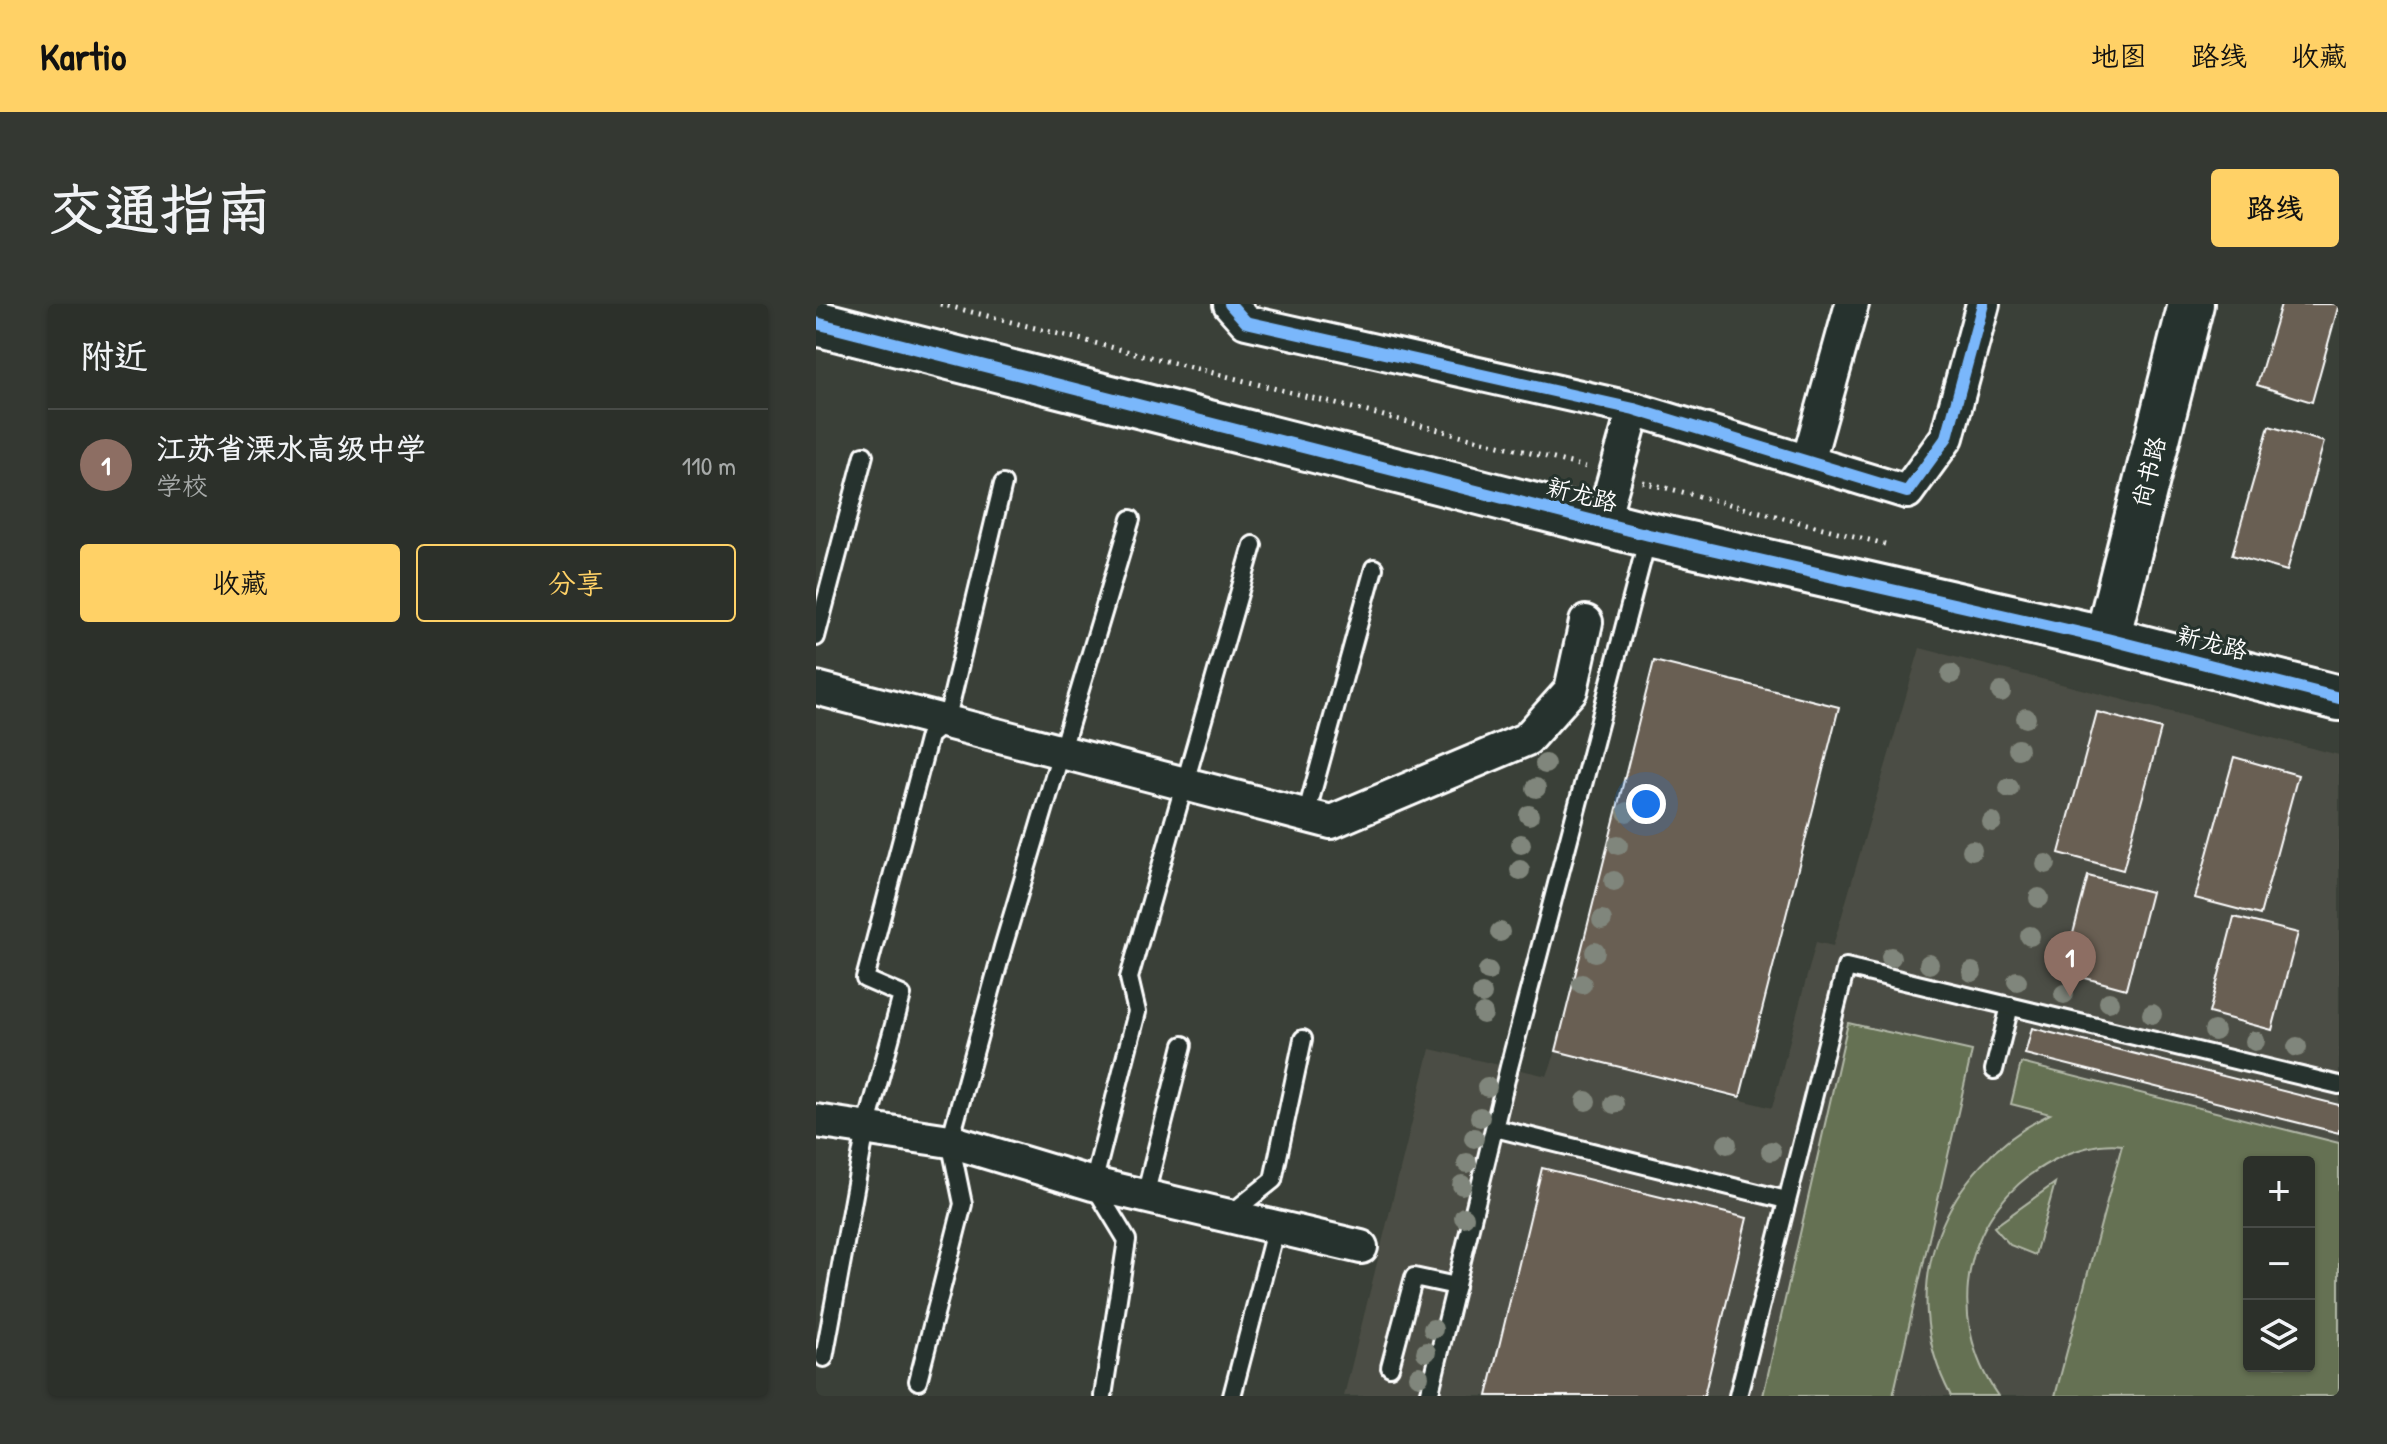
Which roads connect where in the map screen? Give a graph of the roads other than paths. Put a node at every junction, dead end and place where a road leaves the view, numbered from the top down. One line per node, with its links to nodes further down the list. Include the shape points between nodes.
1 (1230, 304): 6 (street, via 1246,322)
2 (1852, 304): 8 (street)
3 (1983, 304): 8 (street, via 1947,437 1907,492)
4 (2191, 304): 17 (street, 尚书路)
5 (816, 323): 11 (street, 新龙路)
6 (1634, 409): 8 (street); 11 (street)
7 (864, 455): 16 (lane)
8 (1808, 462)
9 (1003, 484): 20 (lane)
10 (1131, 519): 21 (lane)
11 (1602, 523): 12 (street, 新龙路)
12 (1649, 535): 17 (street, 新龙路); 30 (lane)
13 (1253, 545): 22 (lane)
14 (1374, 568): 23 (lane)
15 (1586, 622): 23 (street, via 1571,690 1527,739 1331,822)
16 (816, 637)
17 (2107, 639): 19 (street, 新龙路)
18 (816, 688): 20 (street)
19 (2339, 698)
20 (946, 722): 21 (street); 31 (lane, via 929,736 865,979 902,995)
21 (1063, 752): 22 (street); 32 (lane)
22 (1186, 784): 23 (street); 33 (lane, via 1129,978 1137,1012)
23 (1306, 815)
24 (2010, 1006): 27 (lane); 28 (lane); 35 (lane, via 1846,967)
25 (1303, 1039): 36 (lane, via 1273,1180)
26 (1183, 1045): 34 (lane)
27 (1994, 1070)
28 (2339, 1085)
29 (816, 1121): 31 (street)
30 (1495, 1128): 35 (lane); 39 (lane)
31 (866, 1129): 32 (street); 40 (lane)
32 (950, 1141): 33 (street); 42 (lane, via 963,1204)
33 (1093, 1184): 34 (street); 43 (lane, via 1127,1240)
34 (1145, 1196): 36 (street)
35 (1786, 1200): 46 (lane)
36 (1228, 1216): 37 (street)
37 (1276, 1227): 38 (street); 44 (lane)
38 (1361, 1247)
39 (1456, 1286): 41 (lane, via 1414,1277); 45 (lane)
40 (824, 1358)
41 (1390, 1367)
42 (918, 1381)
43 (1103, 1396)
44 (1232, 1396)
45 (1429, 1396)
46 (1738, 1396)

